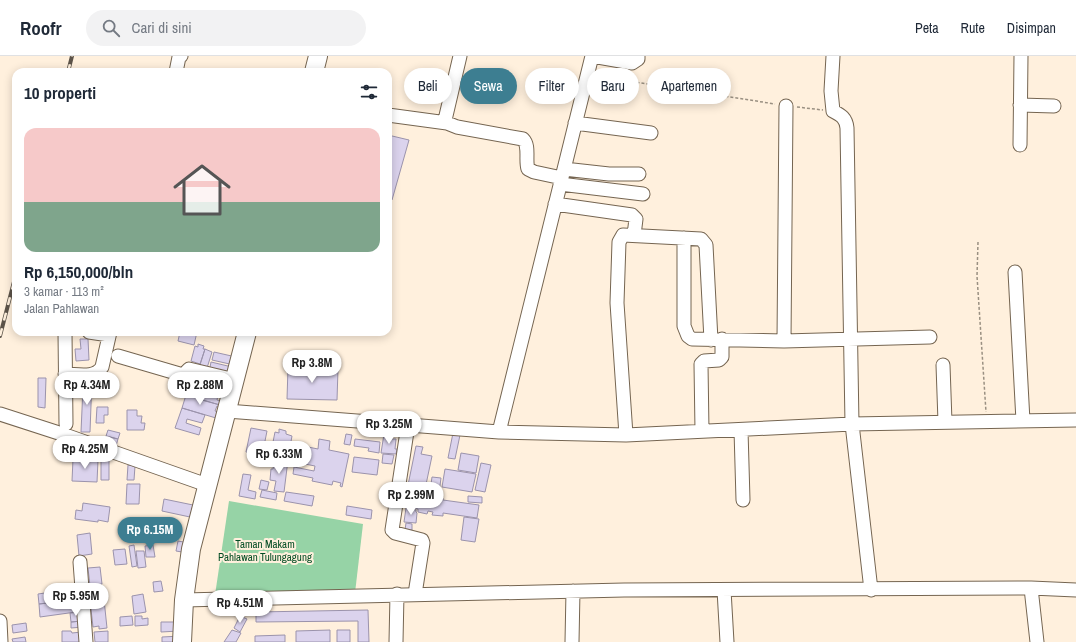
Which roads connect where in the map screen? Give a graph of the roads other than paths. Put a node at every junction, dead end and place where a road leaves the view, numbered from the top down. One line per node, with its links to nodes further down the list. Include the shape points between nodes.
1 (181, 56): 8 (street)
2 (318, 56): 9 (highway)
3 (460, 56): 14 (street, via 445,120)
4 (592, 56): 5 (street, via 632,63 638,60); 15 (street)
5 (638, 56)
6 (833, 56): 29 (street, via 833,111 843,116 846,125)
7 (1021, 56): 10 (street)
8 (177, 68)
9 (315, 68)
10 (1020, 105): 12 (street); 17 (street)
11 (786, 106): 31 (street)
12 (1054, 106)
13 (392, 116): 14 (street)
14 (447, 123): 19 (street, via 456,127 523,139 528,169)
15 (575, 123): 16 (street); 19 (street)
16 (651, 133)
17 (1020, 145)
18 (639, 174): 19 (street)
19 (562, 177): 20 (street); 21 (street)
20 (643, 194)
21 (555, 204): 22 (street, via 635,216); 46 (street)
22 (634, 235): 23 (street); 47 (street, via 623,235 620,242 617,303)
23 (684, 238): 30 (street, via 701,239 706,245); 30 (street, via 684,326 692,339)
24 (1015, 272): 39 (street)
25 (65, 336): 34 (street)
26 (110, 336): 34 (street, via 99,372)
27 (246, 336): 35 (highway)
28 (930, 337): 29 (street)
29 (850, 338): 31 (street); 42 (street)
30 (716, 340): 31 (street); 45 (street, via 722,356 719,360 704,361 701,364)
31 (784, 341)
32 (118, 356): 35 (street, via 183,375 189,369)
33 (943, 365): 40 (street)
34 (65, 374): 41 (street)
35 (235, 380): 36 (highway)
36 (227, 411): 43 (street); 48 (highway)
37 (0, 414): 48 (street)
38 (1076, 420): 39 (street)
39 (1023, 421): 40 (street)
40 (945, 422): 42 (street)
41 (66, 424)
42 (852, 424): 44 (street); 53 (street)
43 (408, 425): 46 (street); 57 (street, via 392,530 422,540 424,543)
44 (741, 430): 45 (street); 49 (street)
45 (702, 431): 47 (street)
46 (499, 432): 47 (street)
47 (626, 435)
48 (207, 485): 58 (highway, via 191,549)
49 (743, 500)
50 (80, 562): 61 (street)
51 (1031, 588): 53 (street); 54 (street); 66 (street)
52 (724, 590): 53 (street); 55 (street); 65 (street)
53 (871, 590)
54 (1076, 590)
55 (573, 591): 57 (street); 64 (street)
56 (397, 594): 57 (street); 58 (street); 63 (street)
57 (415, 594)
58 (184, 600): 62 (highway)
59 (0, 621): 60 (street)
60 (1, 642)
61 (86, 642)
62 (182, 642)
63 (396, 642)
64 (572, 642)
65 (727, 642)
66 (1037, 642)

